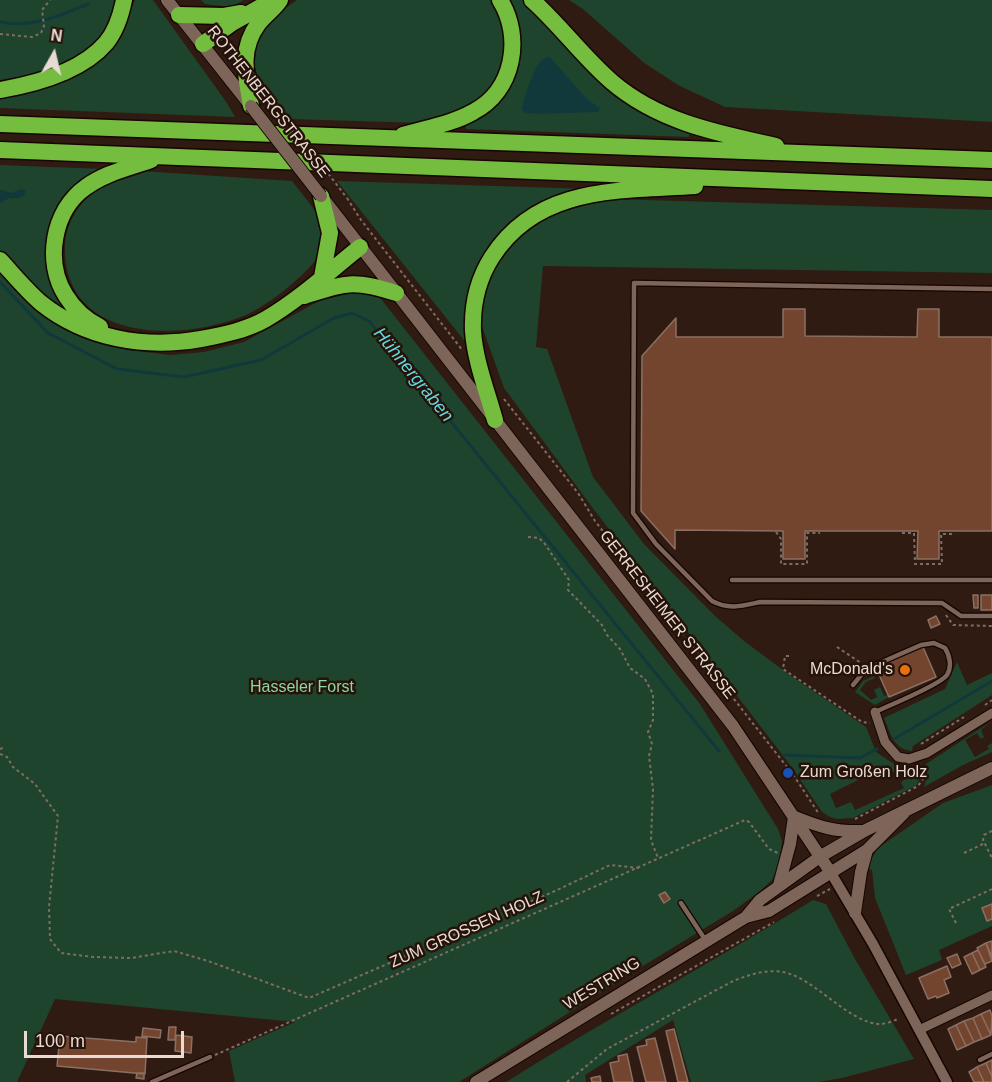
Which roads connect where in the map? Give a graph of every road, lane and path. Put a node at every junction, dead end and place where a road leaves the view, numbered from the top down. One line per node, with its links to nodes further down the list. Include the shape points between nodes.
1 (50, 0): 9 (path, via 42,10 41,33 32,37)
2 (124, 0): 11 (highway, via 115,28 96,53 52,75)
3 (167, 0): 8 (main road, ROTHENBERGSTRASSE)
4 (280, 0): 13 (highway, via 246,46 244,67)
5 (500, 0): 15 (highway, via 508,12 513,45 504,83 474,112)
6 (532, 0): 17 (highway, via 588,60 641,104 705,130)
7 (266, 4): 8 (highway, via 224,16); 10 (highway)
8 (179, 15): 10 (main road, ROTHENBERGSTRASSE)
9 (0, 34)
10 (203, 44): 13 (main road, ROTHENBERGSTRASSE)
11 (0, 90)
12 (266, 93): 30 (path, ROTHENBERGSTRASSE, bridge, via 462,351)
13 (251, 106): 22 (main road, ROTHENBERGSTRASSE, bridge)
14 (0, 124): 15 (highway)
15 (387, 139): 17 (highway)
16 (0, 150): 18 (highway)
17 (818, 155): 19 (highway)
18 (161, 157): 20 (highway); 29 (highway, via 104,176 85,188 70,203 54,242 57,277 65,295 89,321)
19 (992, 160)
20 (781, 180): 21 (highway); 30 (highway, via 591,194 544,209 513,230 488,263 475,300)
21 (992, 189)
22 (321, 195): 23 (main road, GERRESHEIMER STRASSE); 25 (highway, via 330,234)
23 (360, 247): 25 (highway); 27 (main road, GERRESHEIMER STRASSE)
24 (0, 260): 29 (highway, via 41,302 66,319 86,330)
25 (322, 277): 28 (highway)
26 (992, 289): 40 (lane, via 634,283 633,513 656,544 722,606 735,608 760,602 942,603 961,616)
27 (396, 293): 28 (highway, via 351,283); 32 (main road, GERRESHEIMER STRASSE)
28 (294, 299): 29 (highway, via 264,320 215,337 158,343)
29 (118, 339)
30 (476, 352): 32 (highway)
31 (504, 399): 58 (path, via 794,776)
32 (495, 420): 59 (main road, GERRESHEIMER STRASSE, via 733,726)
33 (776, 532): 34 (path, via 781,539 781,564 807,564 807,533)
34 (820, 533)
35 (902, 533): 36 (path, via 915,533 915,564 942,564 942,534)
36 (955, 534)
37 (528, 537): 68 (path, via 539,538 545,544 569,580 568,590 602,625 630,668 645,679 653,694 653,720 648,732 652,744 651,840)
38 (732, 580): 39 (lane)
39 (992, 580)
40 (992, 616)
41 (837, 647): 43 (path)
42 (789, 656): 50 (path, via 785,656 783,669 862,722)
43 (866, 669): 44 (lane); 47 (lane, via 929,643 945,648 950,659 949,671 943,679)
44 (853, 685)
45 (992, 700): 46 (path)
46 (982, 706)
47 (874, 712): 49 (street, via 885,742 898,757 909,759 927,753)
48 (972, 712): 53 (path)
49 (992, 713)
50 (870, 723)
51 (5, 747): 52 (path)
52 (0, 749)
53 (913, 749)
54 (0, 754): 70 (path, via 35,784 58,816 49,907 50,939 61,953 130,958 174,951 309,998 610,865)
55 (920, 763): 60 (path, via 925,776 918,786)
56 (992, 768): 57 (main road)
57 (904, 813): 61 (main road, WESTRING); 64 (main road, WESTRING)
58 (819, 814)
59 (794, 817): 61 (main road, via 822,828); 67 (main road, GERRESHEIMER STRASSE); 72 (main road)
60 (846, 822)
61 (866, 830): 67 (main road, WESTRING)
62 (992, 831): 63 (path, via 984,835)
63 (985, 843): 65 (path); 69 (path)
64 (867, 850): 71 (main road, WESTRING); 79 (main road)
65 (964, 853)
66 (780, 854): 68 (path, ZUM GROSSEN HOLZ, via 769,849 745,820)
67 (821, 856): 71 (main road, GERRESHEIMER STRASSE); 72 (main road, WESTRING)
68 (658, 858): 70 (path, ZUM GROSSEN HOLZ)
69 (992, 858)
70 (639, 868): 89 (path, ZUM GROSSEN HOLZ)
71 (831, 873): 79 (street, GERRESHEIMER STRASSE); 80 (main road, WESTRING, via 769,910)
72 (779, 885): 80 (main road, WESTRING)
73 (992, 889): 78 (path)
74 (822, 895): 75 (path)
75 (815, 896)
76 (681, 903): 83 (lane)
77 (945, 903): 78 (path)
78 (949, 909): 82 (path)
79 (855, 913): 87 (street, GERRESHEIMER STRASSE)
80 (746, 916): 83 (main road, WESTRING)
81 (779, 919): 85 (path)
82 (956, 923)
83 (706, 941): 92 (main road, WESTRING)
84 (992, 995): 87 (street)
85 (611, 1014)
86 (898, 1019): 93 (path, via 881,1024 867,1021 798,976 764,971 733,981 607,1049)
87 (919, 1030): 94 (street, GERRESHEIMER STRASSE)
88 (992, 1054): 90 (lane)
89 (210, 1057): 91 (lane)
90 (980, 1060)
91 (152, 1082)
92 (476, 1082)
93 (567, 1082)
94 (947, 1082)

